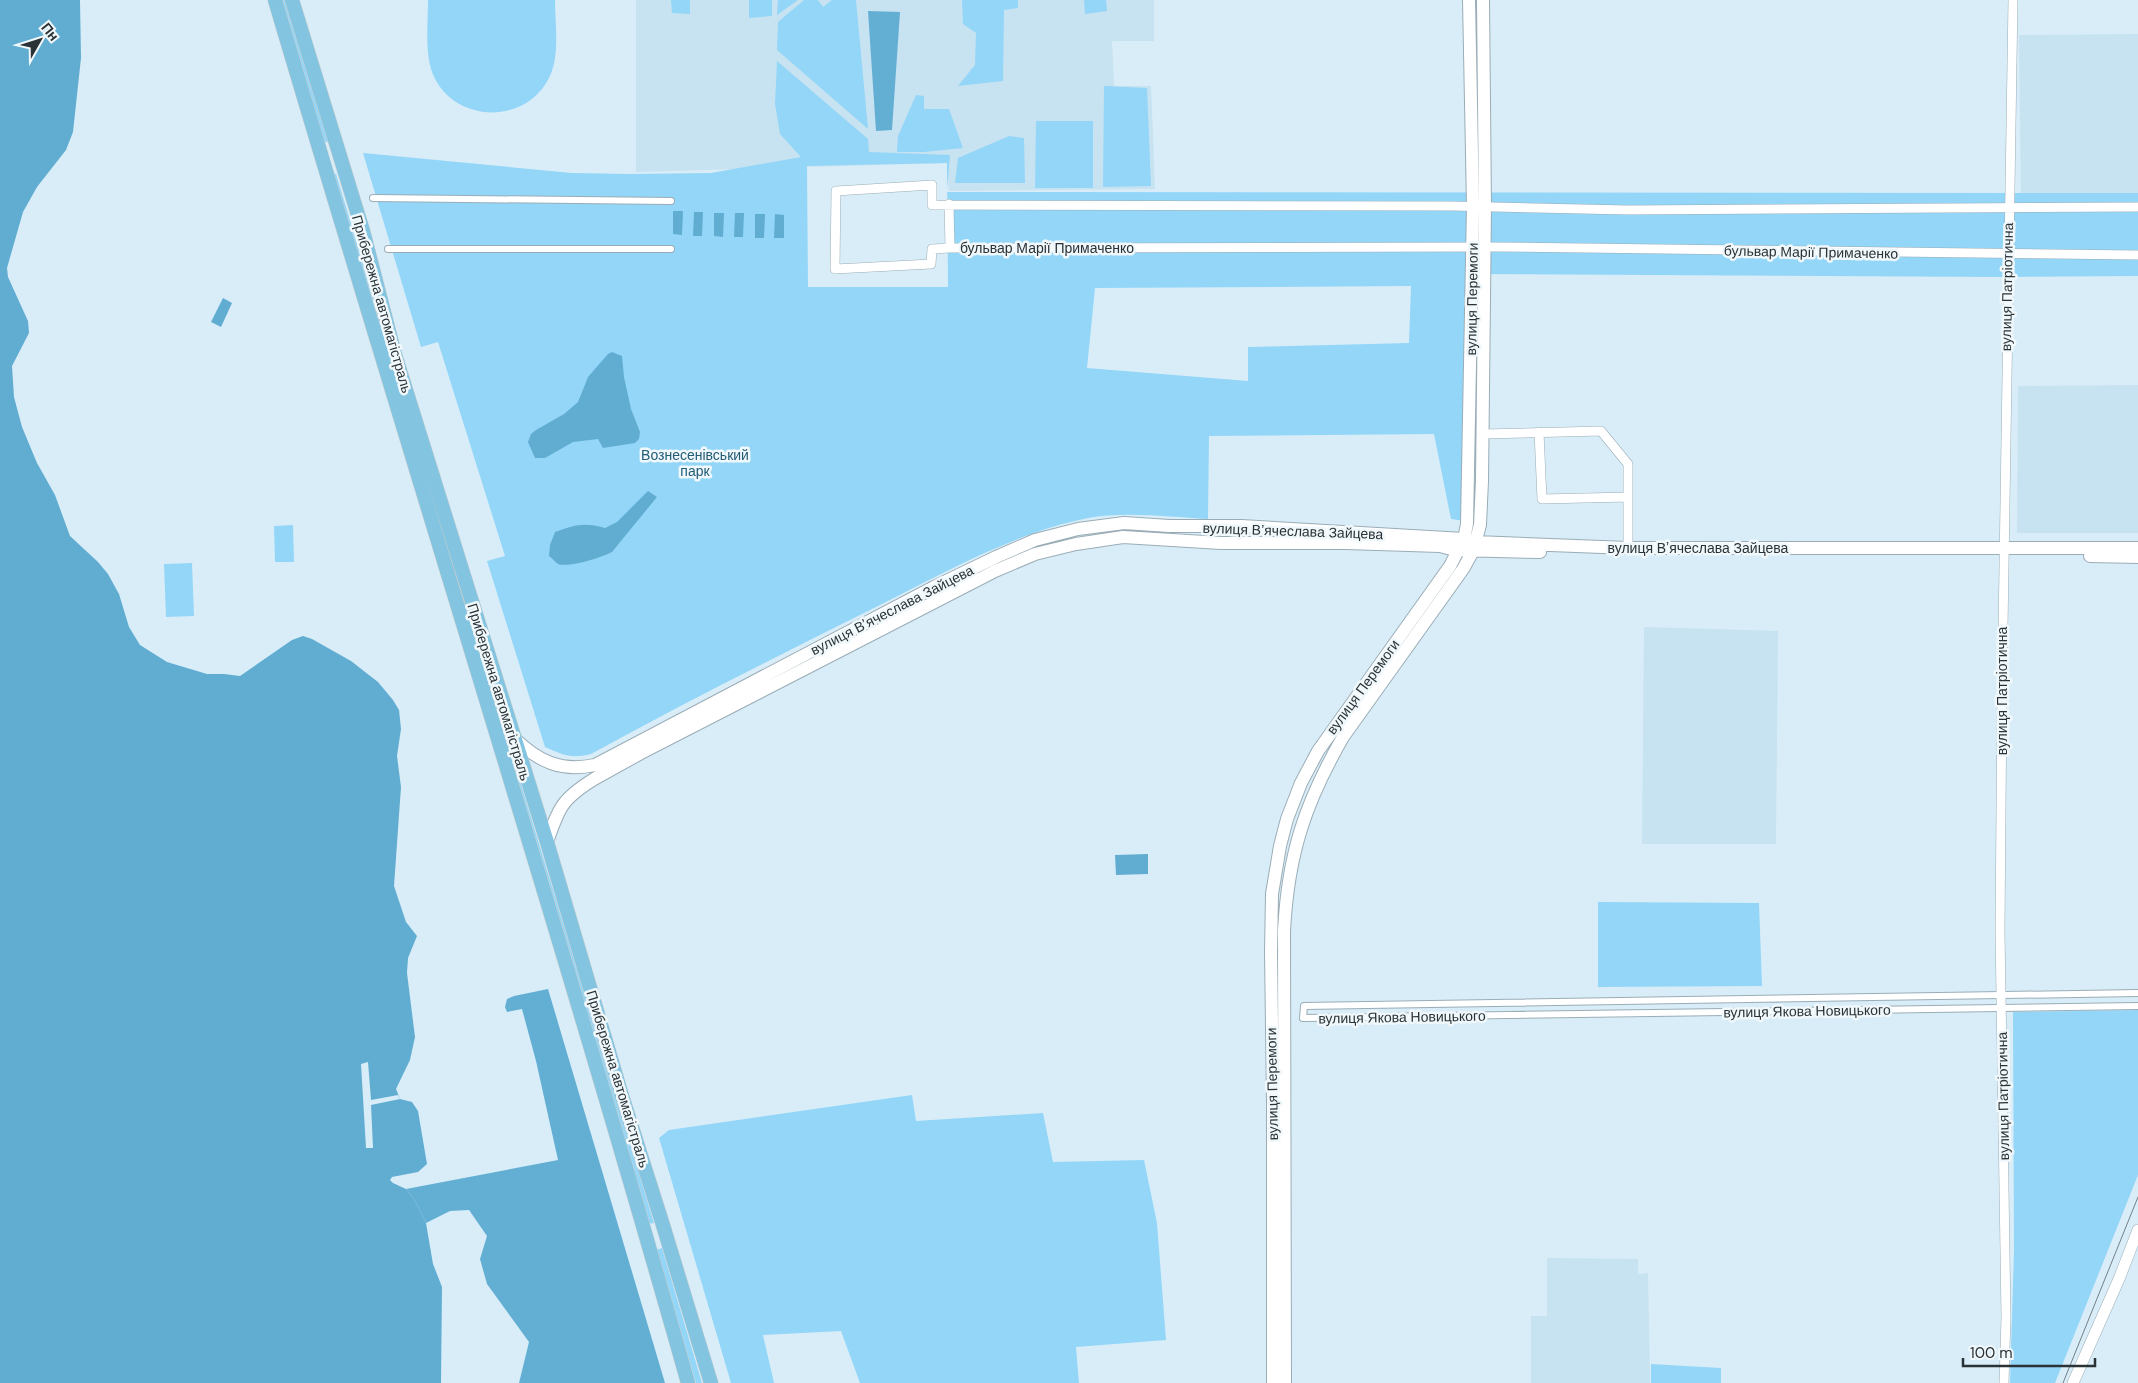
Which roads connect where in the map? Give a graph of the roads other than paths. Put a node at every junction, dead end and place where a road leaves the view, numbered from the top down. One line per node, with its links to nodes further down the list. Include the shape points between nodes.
1 (275, 0): 7 (main road, Прибережна автомагістраль)
2 (292, 0): 6 (main road, Прибережна автомагістраль)
3 (1469, 0): 13 (main road, вулиця Перемоги)
4 (1483, 0): 13 (main road, вулиця Перемоги)
5 (2013, 0): 15 (street, вулиця Патріотична)
6 (336, 144): 7 (main road, via 333,156); 8 (main road, Прибережна автомагістраль)
7 (320, 156): 9 (main road, Прибережна автомагістраль)
8 (343, 171): 9 (main road, via 337,167); 30 (main road, Прибережна автомагістраль, via 363,231 395,355)
9 (325, 174): 42 (main road, Прибережна автомагістраль)
10 (373, 198): 11 (street)
11 (671, 201)
12 (949, 204): 13 (street); 18 (street, бульвар Марії Примаченко); 18 (street, via 932,205 932,185 836,191 835,269 931,264 932,249)
13 (1479, 206): 15 (street, via 1628,210); 16 (main road, вулиця Перемоги)
14 (2138, 207): 15 (street)
15 (2008, 209): 20 (street, вулиця Патріотична)
16 (1479, 247): 18 (street, бульвар Марії Примаченко); 20 (street, бульвар Марії Примаченко); 23 (main road, вулиця Перемоги); 25 (main road, вулиця Перемоги)
17 (670, 248): 19 (street)
18 (950, 248)
19 (388, 249)
20 (2008, 254): 21 (street, бульвар Марії Примаченко); 28 (street, вулиця Патріотична)
21 (2138, 255)
22 (1539, 432): 23 (street); 24 (street, via 1601,431 1628,464); 24 (street, via 1542,499)
23 (1483, 434): 25 (main road, вулиця Перемоги, via 1480,525)
24 (1628, 497): 26 (street)
25 (1468, 545): 26 (main road, вулиця Вʼячеслава Зайцева); 28 (main road, вулиця Вʼячеслава Зайцева); 30 (main road, вулиця Вʼячеслава Зайцева, via 1241,526 1124,523 1078,529 1035,540 996,557 595,765 579,768 544,762); 31 (main road, вулиця Перемоги, via 1318,751); 32 (main road, вулиця Перемоги, via 1463,569 1343,737); 33 (main road, вулиця Вʼячеслава Зайцева, via 1221,543 1123,537 1034,554 940,599 572,792 558,810)
26 (1628, 548): 28 (main road, вулиця Вʼячеслава Зайцева)
27 (2138, 548): 28 (main road, вулиця Вʼячеслава Зайцева)
28 (2005, 552): 29 (main road, вулиця Вʼячеслава Зайцева); 37 (street, вулиця Патріотична)
29 (2138, 557)
30 (514, 738): 33 (main road, Прибережна автомагістраль)
31 (1287, 819): 32 (main road, via 1292,828); 34 (main road, вулиця Перемоги)
32 (1302, 825): 35 (main road, вулиця Перемоги)
33 (547, 842): 40 (main road, Прибережна автомагістраль)
34 (1280, 846): 35 (main road, via 1287,845); 47 (main road, вулиця Перемоги, via 1272,894 1271,953)
35 (1294, 852): 48 (main road, вулиця Перемоги, via 1286,893 1284,931)
36 (2138, 993): 37 (street, вулиця Якова Новицького)
37 (2001, 996): 39 (street, вулиця Патріотична); 39 (street, вулиця Якова Новицького, via 1304,1006 1304,1018)
38 (2138, 1006): 39 (street, вулиця Якова Новицького)
39 (2002, 1008): 49 (street, вулиця Патріотична)
40 (662, 1222): 42 (main road, via 657,1236 651,1238); 43 (main road, Прибережна автомагістраль)
41 (2138, 1230): 50 (street, via 2120,1279)
42 (645, 1232): 44 (main road, Прибережна автомагістраль)
43 (670, 1247): 44 (main road, via 659,1243 652,1244); 46 (main road, Прибережна автомагістраль)
44 (650, 1249): 45 (main road, Прибережна автомагістраль)
45 (688, 1383)
46 (711, 1383)
47 (1273, 1383)
48 (1285, 1383)
49 (2004, 1383)
50 (2073, 1383)

